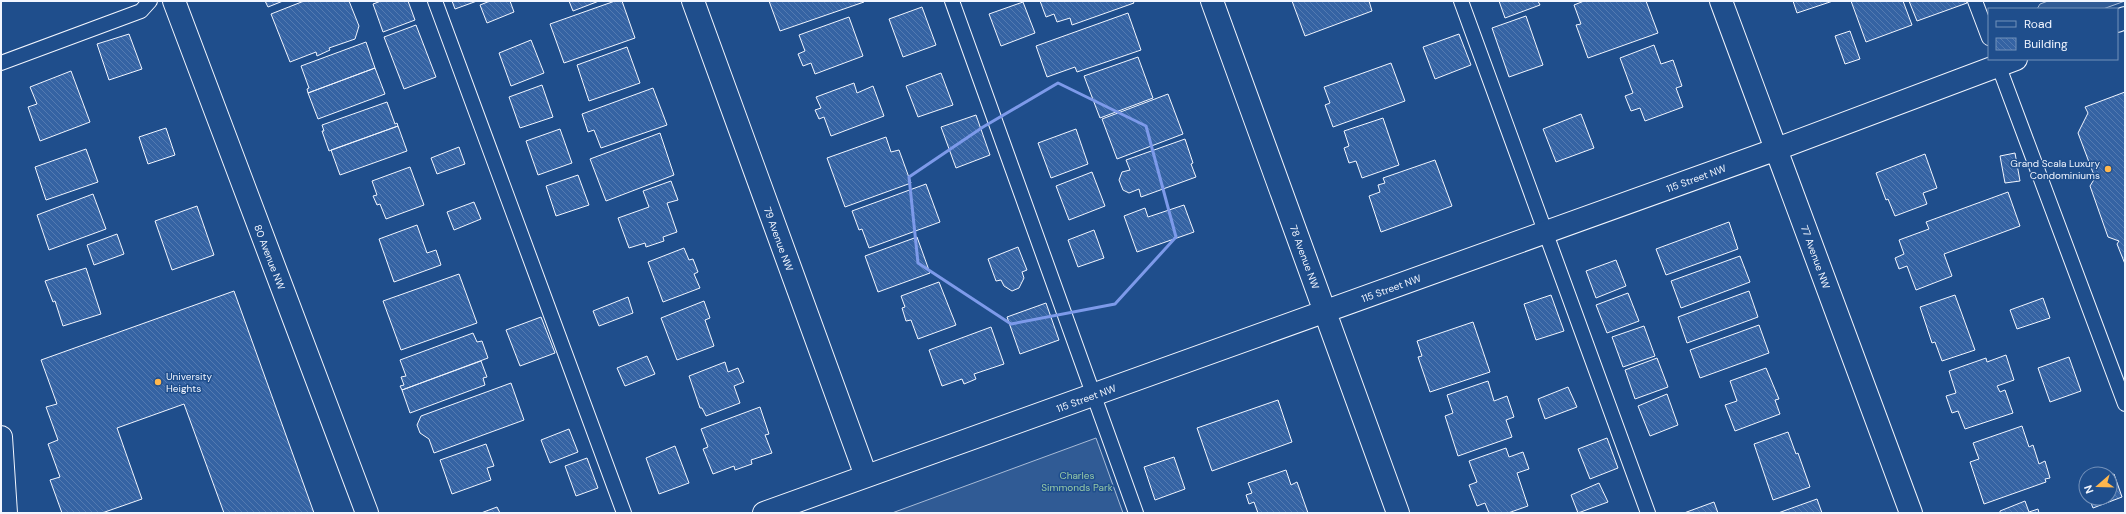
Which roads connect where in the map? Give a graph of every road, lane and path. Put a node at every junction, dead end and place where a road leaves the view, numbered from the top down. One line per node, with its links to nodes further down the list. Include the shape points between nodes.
1 (150, 1): 12 (lane, via 142,11)
2 (174, 1): 21 (street, 80 Avenue NW)
3 (435, 1): 22 (lane)
4 (693, 1): 19 (street, 79 Avenue NW)
5 (952, 1): 16 (lane)
6 (1212, 1): 15 (street, 78 Avenue NW)
7 (1461, 1): 14 (lane)
8 (1721, 1): 13 (street, 77 Avenue NW)
9 (1975, 1): 10 (lane)
10 (1988, 35)
11 (2004, 61): 13 (street, 115 Street NW); 17 (lane)
12 (1, 63)
13 (1777, 149): 14 (street, 115 Street NW); 27 (street, 77 Avenue NW)
14 (1545, 232): 15 (street, 115 Street NW); 26 (lane)
15 (1325, 311): 16 (street, 115 Street NW); 25 (street, 78 Avenue NW)
16 (1093, 396): 19 (street, 115 Street NW); 24 (lane)
17 (2125, 404)
18 (1, 437): 20 (street)
19 (866, 476): 23 (street, 115 Street NW)
20 (6, 513)
21 (367, 513)
22 (624, 513)
23 (764, 513)
24 (1136, 513)
25 (1398, 513)
26 (1648, 513)
27 (1911, 513)

